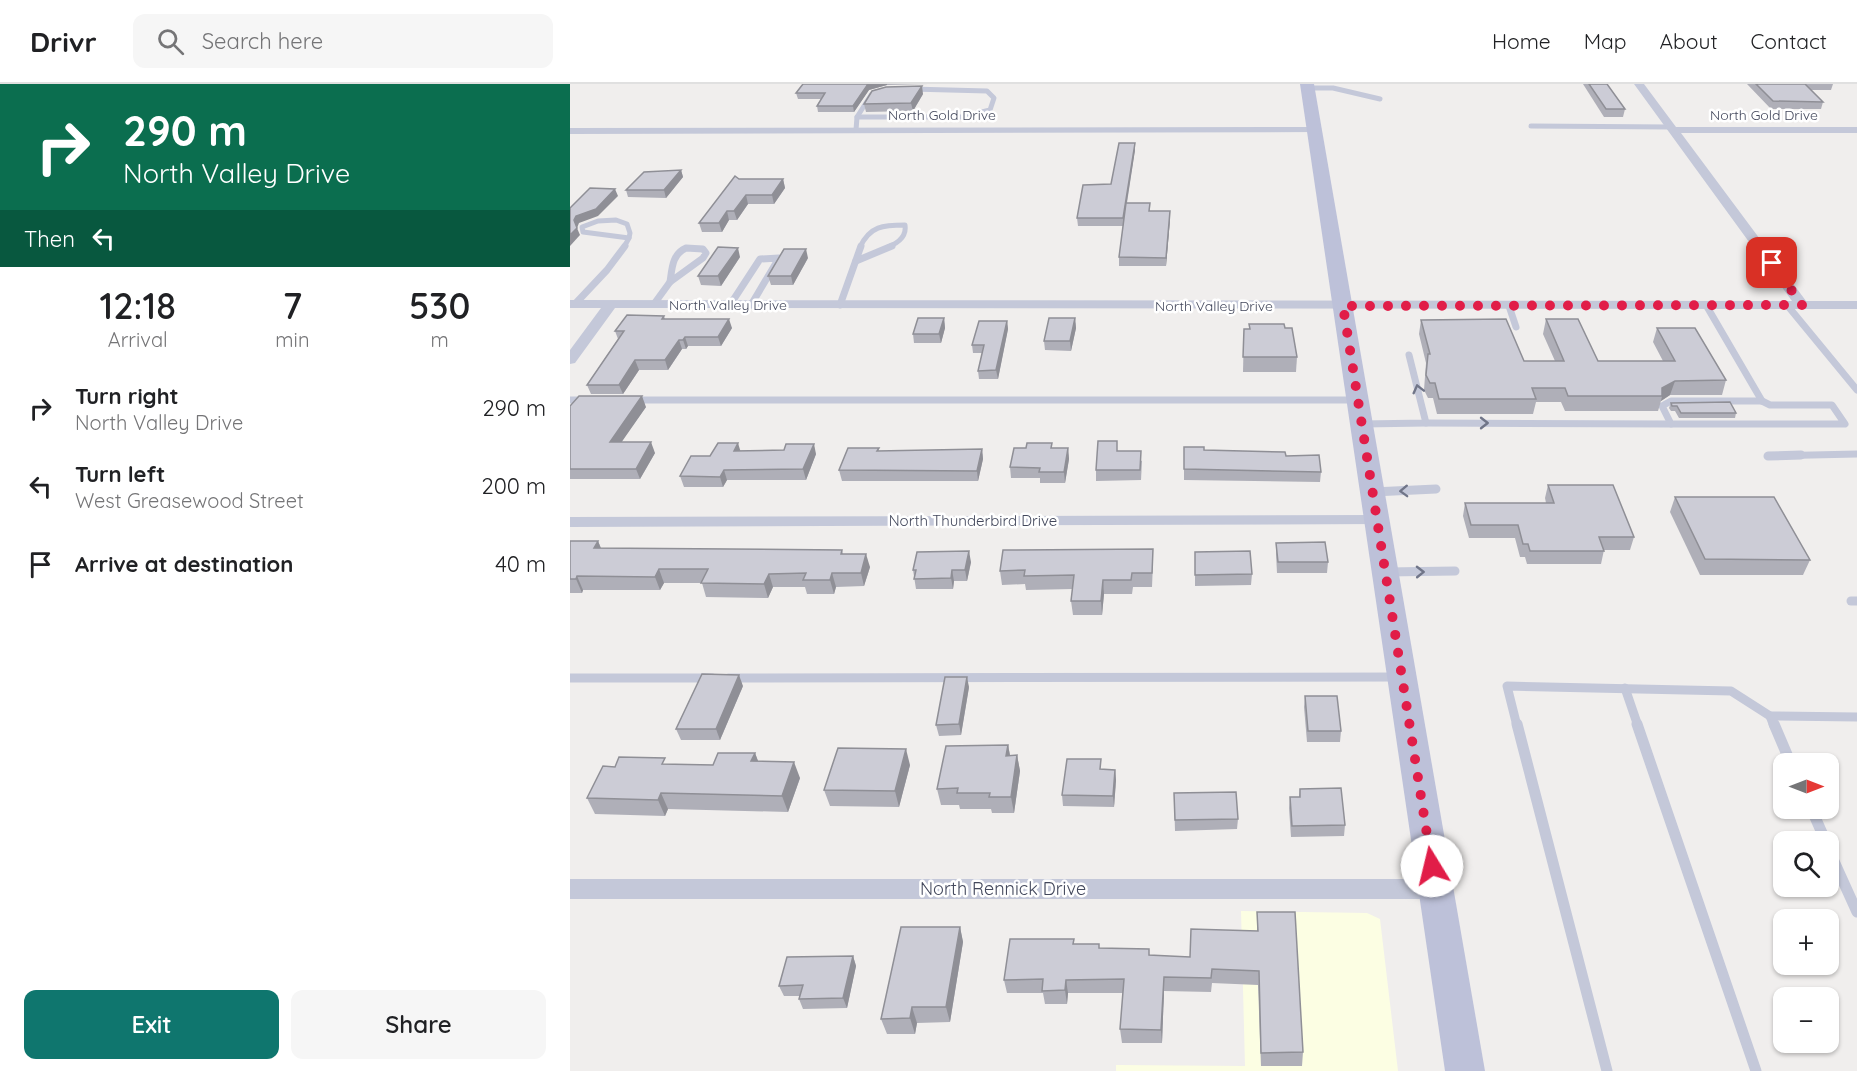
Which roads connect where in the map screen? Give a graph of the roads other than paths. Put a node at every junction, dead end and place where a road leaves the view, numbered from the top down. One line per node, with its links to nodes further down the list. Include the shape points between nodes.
1 (1639, 84): 8 (street)
2 (1308, 86): 5 (lane); 10 (main road)
3 (904, 90): 6 (lane, via 987,91 994,98 990,110 961,117)
4 (878, 93): 6 (lane, via 870,95)
5 (1380, 99)
6 (857, 117): 9 (lane)
7 (1531, 126): 8 (lane)
8 (1671, 129): 11 (street, North Gold Drive); 25 (street)
9 (856, 130): 10 (street, North Gold Drive); 12 (street, North Gold Drive)
10 (1315, 130): 26 (main road)
11 (1857, 130)
12 (570, 131)
13 (629, 238): 13 (lane, via 627,224 620,221 600,220 582,227 583,232); 16 (lane, via 621,252)
14 (856, 261): 14 (lane, via 866,234 889,224 904,225 906,231 899,243); 22 (lane)
15 (670, 282): 15 (lane, via 703,258 703,249 685,248 678,252 673,259); 18 (lane)
16 (572, 304): 17 (street, North Valley Drive)
17 (611, 304): 18 (street, North Valley Drive); 30 (street)
18 (654, 304): 20 (street, North Valley Drive)
19 (1857, 304): 25 (street, North Valley Drive)
20 (730, 305): 21 (street, North Valley Drive); 21 (lane, via 760,259 779,258)
21 (751, 305): 22 (street, North Valley Drive)
22 (840, 305): 26 (street, North Valley Drive)
23 (1706, 305): 24 (street, North Valley Drive); 27 (street, North Valley Drive); 35 (lane)
24 (1787, 305): 25 (street, North Valley Drive); 31 (lane)
25 (1802, 305)
26 (1343, 306): 27 (street, North Valley Drive); 36 (main road)
27 (1509, 306): 28 (lane)
28 (1516, 327)
29 (1409, 355): 37 (lane, one-way to 29)
30 (570, 360)
31 (1857, 390)
32 (570, 400): 33 (lane)
33 (594, 400)
34 (630, 400): 36 (lane)
35 (1762, 401): 38 (lane, via 1671,401 1662,406); 39 (lane, via 1770,405 1832,405)
36 (1359, 412): 37 (lane); 44 (main road)
37 (1426, 423): 38 (lane, one-way to 38)
38 (1671, 424): 39 (lane)
39 (1845, 424): 40 (lane)
40 (1857, 424)
41 (1857, 454): 42 (lane)
42 (1768, 456)
43 (1436, 489): 44 (lane, one-way to 44)
44 (1372, 492): 45 (main road)
45 (1376, 520): 46 (street, North Thunderbird Drive); 48 (main road)
46 (570, 522)
47 (1455, 571): 48 (lane, one-way to 47)
48 (1384, 572): 49 (main road)
49 (1401, 677): 50 (lane); 57 (main road)
50 (570, 678)
51 (1625, 688): 52 (lane, via 1731,691); 60 (lane, via 1507,686); 61 (lane)
52 (1770, 716): 53 (lane); 54 (lane)
53 (1857, 717)
54 (1786, 753)
55 (1839, 872): 58 (lane)
56 (570, 889): 57 (street, North Rennick Drive)
57 (1436, 889): 59 (main road)
58 (1857, 912)
59 (1465, 1071)
60 (1607, 1071)
61 (1756, 1071)

